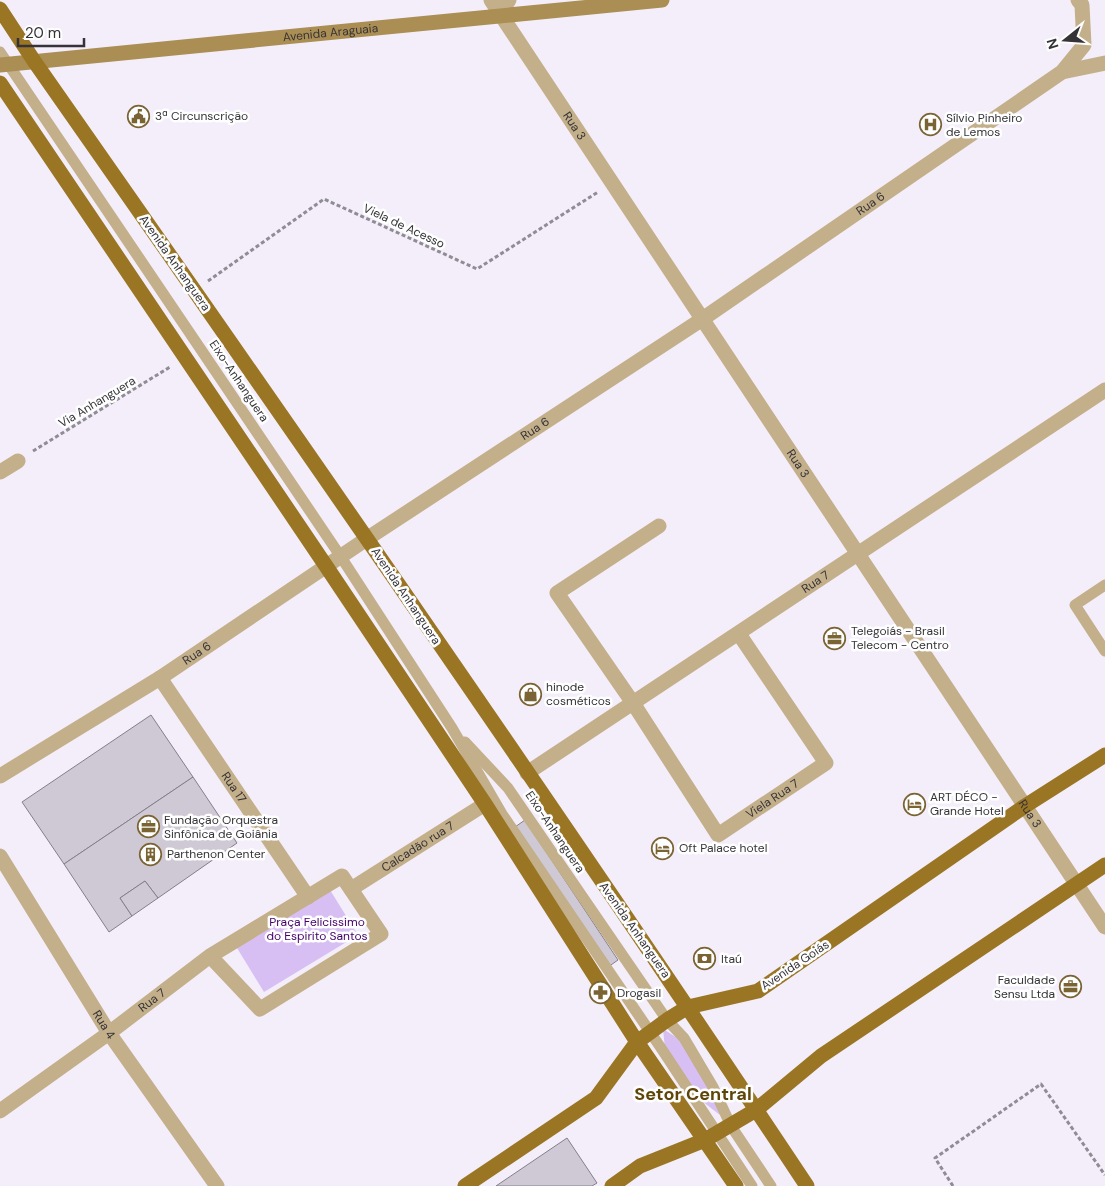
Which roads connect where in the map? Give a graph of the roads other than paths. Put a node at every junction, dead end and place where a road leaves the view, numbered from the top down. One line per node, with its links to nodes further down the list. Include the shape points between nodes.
1 (490, 0): 6 (street, Rua 3)
2 (509, 0): 6 (street)
3 (662, 0): 6 (main road, Avenida Araguaia)
4 (1078, 0): 10 (street, Rua 6, via 1082,5 1084,45)
5 (0, 9): 8 (main road, Avenida Anhanguera)
6 (500, 14): 8 (main road, Avenida Araguaia); 12 (street, Rua 3)
7 (3, 60): 8 (main road, Avenida Araguaia); 19 (lane, Eixo-Anhanguera)
8 (34, 61): 17 (main road, Avenida Anhanguera)
9 (1105, 63): 10 (street, Rua 6)
10 (1062, 72): 12 (street, Rua 6)
11 (0, 83): 20 (main road)
12 (701, 320): 17 (street, Rua 6); 18 (street, Rua 3)
13 (1105, 390): 18 (street, Rua 7)
14 (18, 460): 15 (street)
15 (0, 472)
16 (659, 526): 25 (street, via 557,593)
17 (368, 538): 19 (street, Rua 6); 28 (main road, Avenida Anhanguera)
18 (858, 553): 22 (street, Rua 7); 31 (street, Rua 3)
19 (341, 557): 20 (street, Rua 6); 26 (lane, Eixo-Anhanguera)
20 (326, 566): 24 (street, Rua 6); 30 (main road)
21 (1105, 585): 23 (lane, via 1075,604)
22 (739, 634): 25 (street, Rua 7); 25 (street, Viela Rua 7, via 826,763 718,835)
23 (1105, 651)
24 (160, 678): 29 (street, Rua 6); 36 (street, Rua 17)
25 (633, 703): 28 (street, Rua 7)
26 (452, 728): 40 (lane, Eixo-Anhanguera, via 508,788); 41 (lane, Eixo-Anhanguera, via 502,814)
27 (1105, 755): 31 (main road, Avenida Goiás)
28 (527, 773): 39 (main road, Avenida Anhanguera)
29 (0, 776)
30 (485, 804): 35 (street, Calcadão rua 7); 43 (main road)
31 (1025, 806): 34 (street, Rua 3); 39 (main road, Avenida Goiás, via 758,991)
32 (0, 856): 42 (street, Rua 4)
33 (1105, 865): 34 (main road)
34 (1076, 884): 37 (street, Rua 3); 44 (main road, via 821,1056)
35 (351, 889): 36 (street, Rua 7, via 342,876); 38 (street, via 381,934 260,1009)
36 (308, 897): 38 (street, Rua 7)
37 (1105, 927)
38 (210, 956): 42 (street, Rua 7)
39 (688, 1007): 40 (main road, Avenida Goiás); 44 (main road, Avenida Anhanguera)
40 (667, 1020): 41 (main road, Avenida Goiás); 46 (lane, Eixo-Anhanguera, via 684,1038 714,1087)
41 (650, 1032): 43 (main road, Avenida Goiás); 47 (lane, Eixo-Anhanguera)
42 (109, 1033): 45 (street, Rua 7); 48 (street, Rua 4)
43 (637, 1042): 47 (main road); 49 (main road, Avenida Goiás, via 596,1098)
44 (756, 1110): 46 (main road); 54 (main road, Avenida Anhanguera)
45 (0, 1111)
46 (731, 1126): 47 (main road); 53 (lane, Eixo-Anhanguera)
47 (711, 1137): 50 (main road, via 640,1166); 51 (main road); 52 (lane, Eixo-Anhanguera)
48 (217, 1186)
49 (466, 1186)
50 (612, 1186)
51 (736, 1186)
52 (752, 1186)
53 (771, 1186)
54 (807, 1186)

